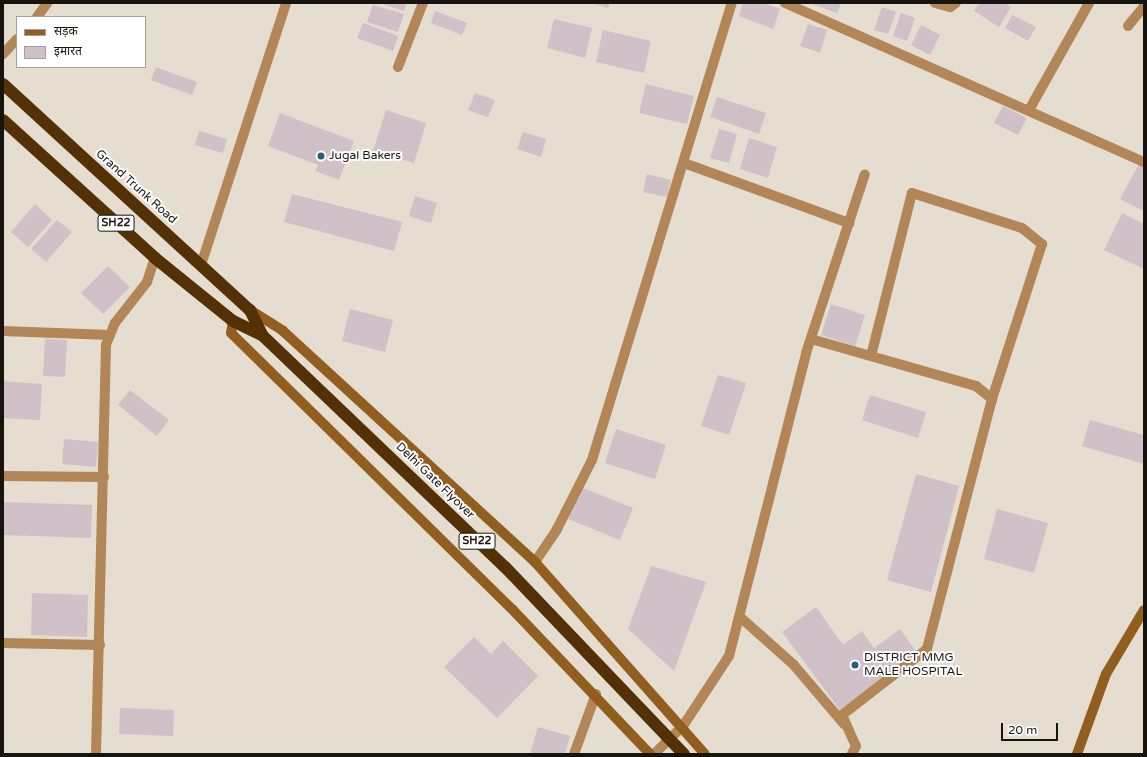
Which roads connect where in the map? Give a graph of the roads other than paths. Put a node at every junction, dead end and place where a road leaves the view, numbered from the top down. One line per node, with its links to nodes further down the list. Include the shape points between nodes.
1 (47, 3): 11 (street)
2 (286, 3): 24 (street)
3 (423, 3): 15 (street)
4 (732, 3): 20 (street)
5 (785, 3): 9 (street)
6 (935, 3): 7 (street, via 950,7)
7 (956, 3)
8 (1088, 3): 17 (street)
9 (804, 6): 17 (street)
10 (1144, 6): 12 (street)
11 (38, 16)
12 (1128, 26)
13 (16, 40): 14 (street)
14 (3, 54)
15 (398, 67)
16 (3, 84): 24 (highway, Grand Trunk Road)
17 (1029, 110): 19 (street)
18 (3, 120): 23 (highway, SH22)
19 (1144, 162)
20 (684, 163): 22 (street); 35 (street, via 592,460 557,529)
21 (865, 174): 22 (street)
22 (849, 223): 30 (street)
23 (155, 258): 26 (highway, SH22); 28 (street, via 147,282 115,323)
24 (201, 265): 25 (highway, Grand Trunk Road)
25 (250, 310): 29 (highway, Delhi Gate Flyover); 35 (main road, via 283,331)
26 (233, 321): 29 (highway, Delhi Gate Flyover / SH22); 40 (main road, via 231,333)
27 (3, 330): 28 (street)
28 (110, 335): 34 (street, via 106,345)
29 (262, 335): 47 (highway, Delhi Gate Flyover / SH22, bridge, via 505,567)
30 (811, 339): 31 (street); 37 (street)
31 (870, 356): 32 (street, via 976,386); 32 (street, via 912,193 1022,228 1042,244)
32 (992, 399): 41 (street, via 927,649 842,715)
33 (3, 476): 34 (street)
34 (104, 477): 39 (street)
35 (535, 562): 42 (main road)
36 (1144, 610): 50 (main road, via 1106,674)
37 (740, 617): 41 (street, via 793,664); 42 (street, via 722,670)
38 (3, 643): 39 (street)
39 (100, 645): 43 (street)
40 (596, 694): 44 (street); 45 (main road)
41 (844, 724): 49 (street, via 856,746)
42 (683, 726): 46 (street); 48 (main road)
43 (96, 754)
44 (574, 754)
45 (650, 754)
46 (654, 754)
47 (684, 754)
48 (706, 754)
49 (852, 754)
50 (1077, 754)

